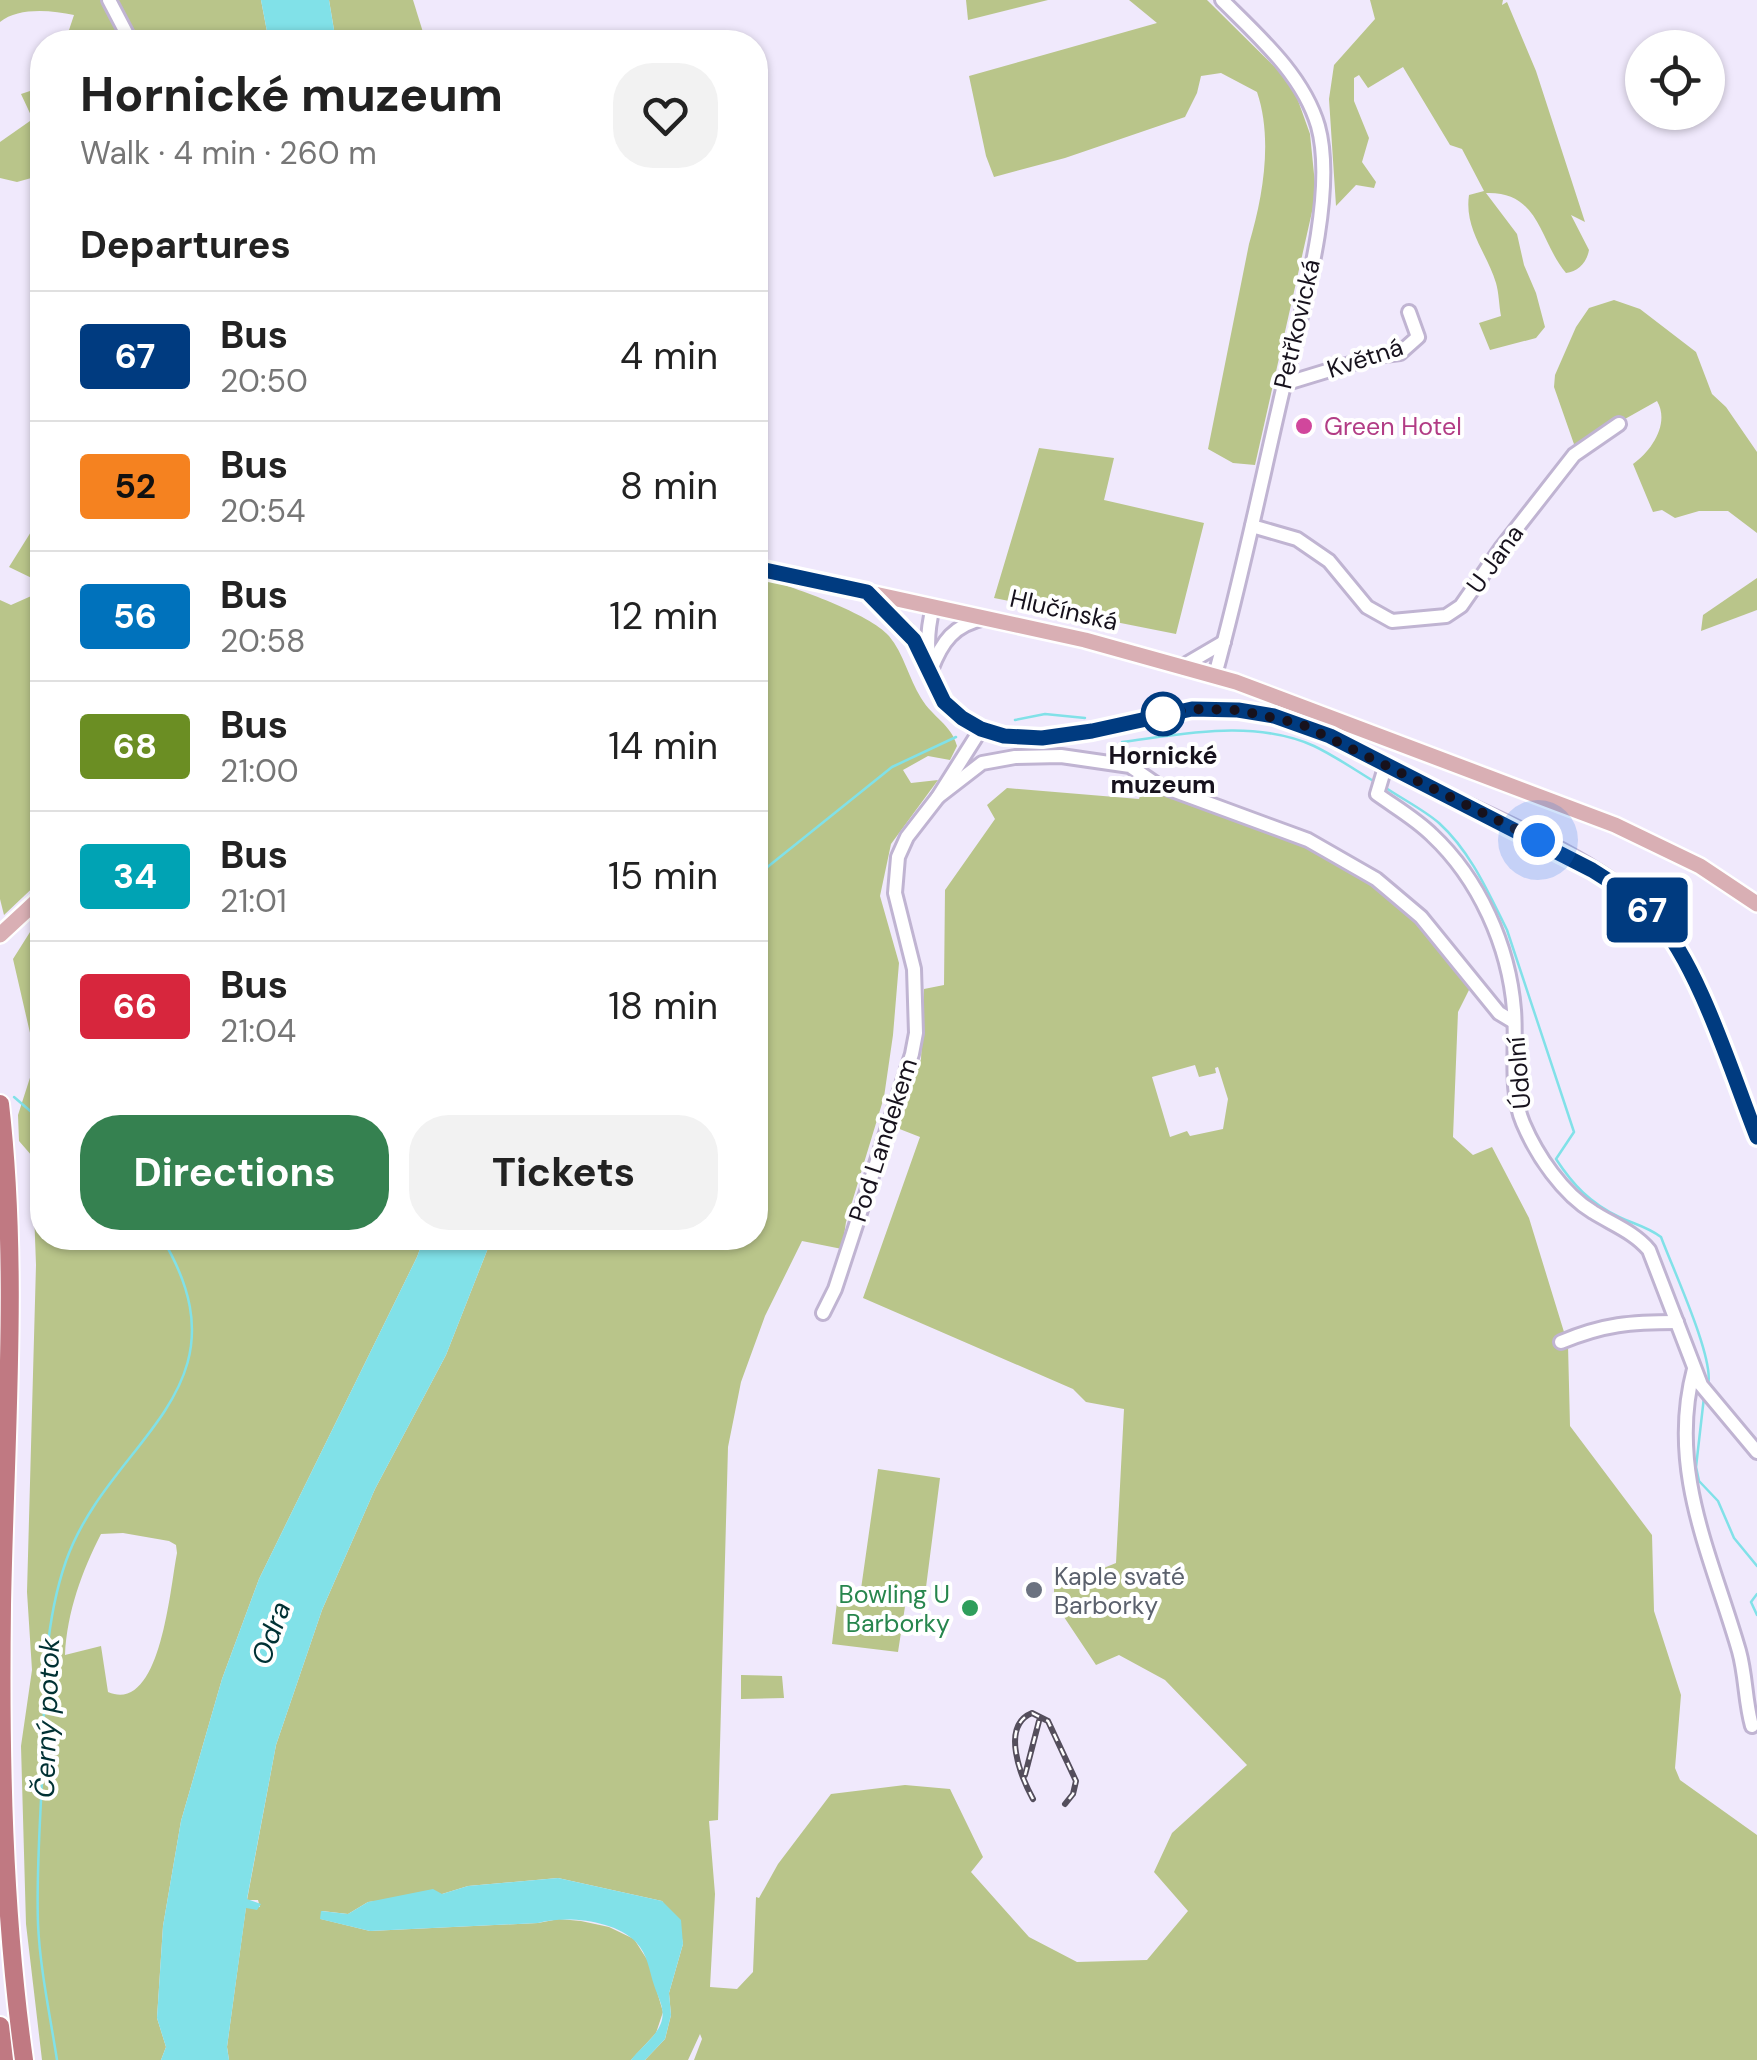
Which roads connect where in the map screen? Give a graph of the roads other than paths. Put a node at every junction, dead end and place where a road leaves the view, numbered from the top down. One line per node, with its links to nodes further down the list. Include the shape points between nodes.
1 (109, 0): 3 (street)
2 (1222, 0): 5 (street, Petřkovická, via 1287,70 1320,136 1321,215)
3 (125, 30)
4 (1409, 312): 5 (street, Květná, via 1418,337 1400,353)
5 (1284, 384): 7 (street, Petřkovická)
6 (1619, 424): 7 (street, U Jana, via 1574,455 1461,606 1446,616 1392,621 1368,607 1328,561 1298,539)
7 (1252, 526): 12 (street, Petřkovická)
8 (768, 571): 9 (main road, Hlučínská)
9 (867, 592): 10 (main road, Hlučínská); 14 (street, via 907,630)
10 (933, 607): 11 (main road, Hlučínská); 14 (street)
11 (984, 618): 13 (main road, Hlučínská); 14 (street, via 952,632)
12 (1224, 642): 13 (street); 15 (street, Petřkovická)
13 (1183, 666): 15 (main road, Hlučínská)
14 (930, 672): 16 (street, via 948,706)
15 (1215, 675): 19 (main road, Hlučínská, via 1616,825 1700,866)
16 (981, 729): 17 (street, via 1042,738 1192,709 1238,710 1301,724); 18 (street, Pod Landekem)
17 (1382, 776): 22 (street, Údolní, via 1377,794 1434,836 1484,904); 24 (street, via 1592,870 1654,916 1692,974)
18 (938, 797): 22 (street, Pod Landekem, via 982,763 1015,756 1130,766 1156,784 1308,840 1376,879 1421,917 1499,1013); 26 (street, Pod Landekem, via 898,857 895,893 914,970 912,1054)
19 (1757, 904)
20 (30, 907): 21 (main road)
21 (0, 935)
22 (1514, 1022): 27 (street, Údolní, via 1519,1107 1534,1144 1576,1200 1650,1250)
23 (0, 1104): 36 (highway, via 10,1275 3,1773)
24 (1754, 1121): 25 (street)
25 (1757, 1137)
26 (823, 1312)
27 (1677, 1322): 28 (street, via 1597,1327); 29 (street, Údolní)
28 (1561, 1342)
29 (1694, 1369): 30 (street, Údolní); 31 (street, Údolní, via 1685,1464)
30 (1757, 1452)
31 (1744, 1679): 32 (street); 33 (street, Údolní)
32 (1757, 1690)
33 (1752, 1726)
34 (0, 2026): 35 (highway)
35 (4, 2060)
36 (24, 2060)

